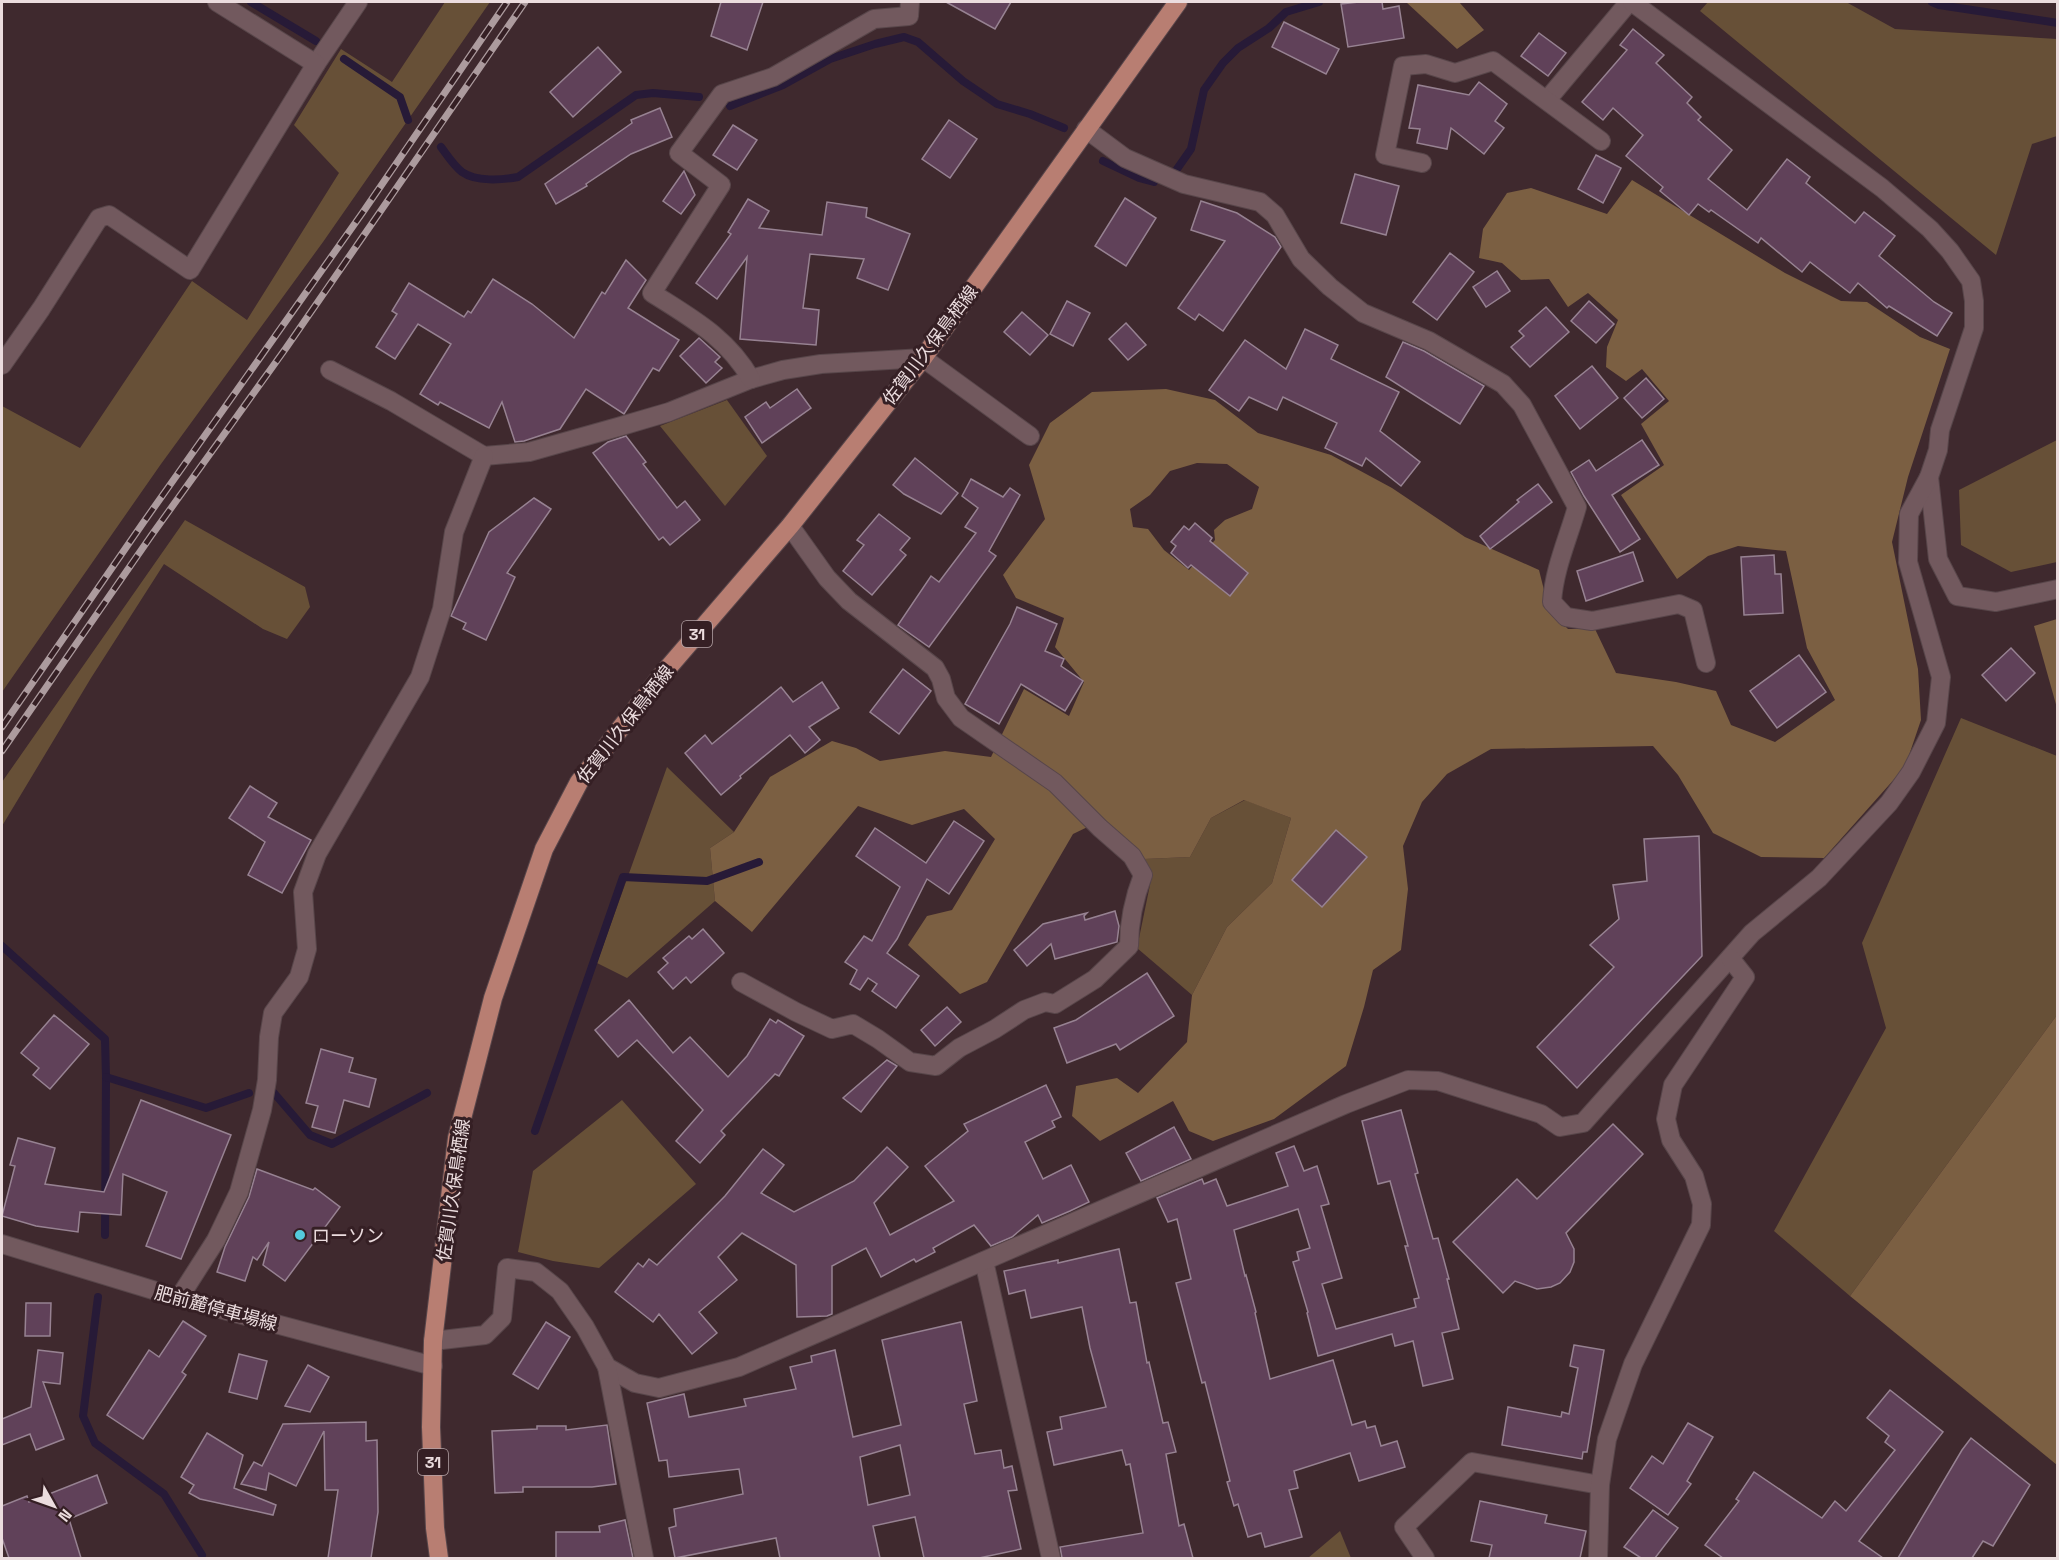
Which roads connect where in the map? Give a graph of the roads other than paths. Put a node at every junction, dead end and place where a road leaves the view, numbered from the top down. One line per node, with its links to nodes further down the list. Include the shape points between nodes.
1 (218, 2): 6 (street)
2 (358, 2): 6 (street)
3 (910, 2): 14 (street, via 909,15 874,19 773,77 722,94 679,153 721,185 652,293 708,328 740,359)
4 (1179, 2): 8 (main road, 佐賀川久保鳥栖線 / 31)
5 (1630, 2): 7 (street); 17 (street, via 1882,188 1930,229 1971,281 1974,328 1940,430)
6 (316, 64): 11 (street, via 190,270 109,215 99,218 41,309)
7 (1547, 100): 9 (street); 10 (street, via 1493,61 1455,73 1426,64 1403,66 1385,155)
8 (1086, 129): 12 (main road, 佐賀川久保鳥栖線 / 31); 20 (street, via 1125,158 1184,184 1260,202 1275,215 1301,259 1363,313 1429,341 1503,384 1522,405 1577,507 1554,580 1552,602 1566,616 1592,621 1679,604 1693,610)
9 (1601, 141)
10 (1422, 163)
11 (3, 358)
12 (923, 358): 14 (street, via 820,364); 15 (street); 18 (main road, 佐賀川久保鳥栖線 / 31)
13 (330, 370): 16 (street)
14 (751, 379): 16 (street, via 669,412 618,427 529,452)
15 (1030, 436)
16 (484, 456): 25 (street, via 454,532 442,609 420,677 317,854 303,892 307,949 299,977 273,1013 262,1110 239,1192 216,1240)
17 (1929, 477): 19 (street, via 1938,559 1957,596 1996,603); 21 (street, via 1910,514 1908,562 1941,677 1936,723 1911,772 1889,803 1819,878 1752,933)
18 (790, 526): 22 (street, via 826,578 849,601 934,668 946,698 961,718 1055,783 1132,856 1143,875 1129,924 1129,946 1095,979 1055,1004 1045,1002 1024,1010 936,1066 910,1062 853,1024 832,1029); 26 (main road, 佐賀川久保鳥栖線 / 31, via 661,676 579,782 544,849 493,998 457,1138)
19 (2058, 589)
20 (1706, 663)
21 (1730, 958): 24 (street, via 1583,1123 1560,1127 1541,1114 1438,1081 1408,1080); 29 (street, via 1745,977 1672,1085 1666,1119 1671,1140 1694,1176 1702,1204 1701,1225 1633,1364 1607,1439)
22 (741, 982)
23 (2, 1245): 25 (street, 肥前麓停車場線)
24 (984, 1261): 28 (street, via 739,1367 659,1388 635,1383); 32 (street)
25 (179, 1298): 27 (street, 肥前麓停車場線)
26 (433, 1341): 27 (main road, 佐賀川久保鳥栖線 / 31); 28 (street, via 485,1335 502,1318 507,1268 536,1272 560,1291)
27 (433, 1366): 30 (main road, 佐賀川久保鳥栖線 / 31, via 431,1427)
28 (607, 1367): 31 (street)
29 (1600, 1485): 33 (street, via 1472,1462 1404,1527); 34 (street)
30 (439, 1558)
31 (644, 1558)
32 (1051, 1558)
33 (1425, 1558)
34 (1598, 1558)

